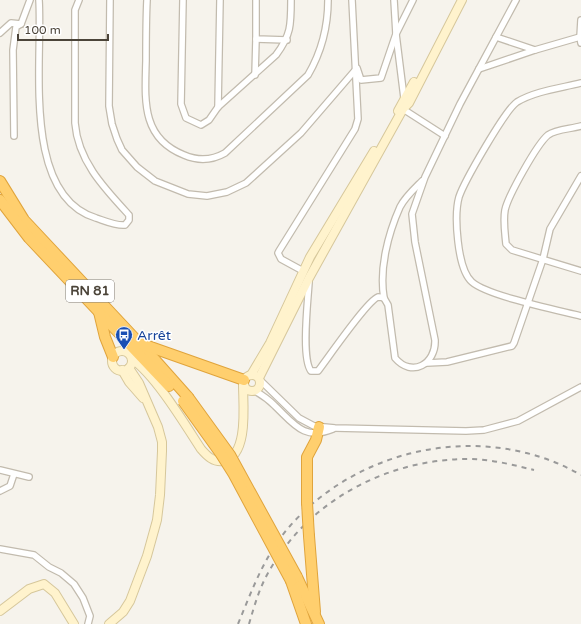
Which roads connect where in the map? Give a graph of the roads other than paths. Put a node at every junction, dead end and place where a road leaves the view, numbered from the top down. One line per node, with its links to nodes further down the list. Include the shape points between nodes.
1 (30, 0): 18 (street)
2 (39, 0): 3 (street, via 38,98 41,136 55,180 74,208 118,225 125,225 130,220 129,215 101,186 82,154 77,138 75,15)
3 (79, 0)
4 (110, 0): 27 (street, via 109,106 117,139 122,150 156,181 188,194 206,196 246,183 301,133)
5 (147, 0): 10 (street, via 145,94 148,118 153,130 164,143 176,152 203,160 215,159 225,153 308,75 317,58 326,30)
6 (183, 0): 32 (street, via 183,113 190,121 201,124 209,120)
7 (220, 0): 32 (street)
8 (256, 0): 23 (street)
9 (291, 0): 24 (street)
10 (328, 0)
11 (352, 0): 27 (street)
12 (394, 0): 20 (street)
13 (412, 0): 20 (street)
14 (457, 0): 31 (street)
15 (462, 0): 33 (street)
16 (516, 0): 21 (street)
17 (581, 20): 22 (street)
18 (21, 24): 19 (street, via 11,23); 35 (street, via 16,27 13,50)
19 (0, 33)
20 (396, 34): 27 (street, via 381,78 361,80); 31 (street)
21 (496, 37): 26 (street); 28 (street)
22 (580, 37): 25 (street); 26 (street)
23 (256, 39): 24 (street); 29 (street)
24 (287, 40): 29 (street, via 276,55)
25 (581, 43)
26 (535, 50): 28 (street)
27 (357, 68): 42 (street, via 357,124 278,253 281,259)
28 (480, 69): 36 (street)
29 (255, 74): 32 (street)
30 (581, 83): 46 (street, via 532,96 510,108 459,197 458,234 463,268 471,282 488,291)
31 (404, 98): 42 (street)
32 (218, 107)
33 (404, 109): 36 (street); 44 (street)
34 (581, 126): 41 (street, via 555,132 546,137 507,204 504,218 506,244 512,250)
35 (14, 136)
36 (445, 136): 38 (street)
37 (581, 176): 41 (street, via 550,229)
38 (425, 178): 45 (street, via 400,207 383,272); 52 (street, via 412,214 412,226 435,340 434,352)
39 (0, 181): 49 (highway, RN 81, via 24,220)
40 (0, 200): 47 (highway, RN 81, via 29,238)
41 (543, 259): 43 (street); 46 (street)
42 (303, 271): 54 (street)
43 (581, 271)
44 (309, 278): 45 (street, via 306,362 311,371 318,371 374,300); 54 (street)
45 (384, 298): 52 (street, via 388,305 395,358 409,368)
46 (529, 302): 48 (street); 52 (street, via 517,339 512,346 447,362)
47 (98, 310): 50 (highway, via 105,337); 51 (highway, RN 81)
48 (581, 316)
49 (140, 344): 54 (highway); 59 (highway, RN 81)
50 (114, 357): 53 (street, via 114,366); 53 (street, via 118,352 124,351)
51 (145, 360): 53 (highway); 59 (highway, RN 81)
52 (426, 363)
53 (129, 364): 55 (street, via 150,377); 58 (street); 60 (street, via 129,382)
54 (251, 379): 57 (street, via 248,391); 57 (street, via 260,385); 61 (street); 62 (street, via 299,418)
55 (156, 385): 58 (street, via 149,386); 61 (street, via 200,449 214,460 228,459 237,451 241,440)
56 (581, 387): 62 (street, via 518,421 484,430)
57 (254, 391): 61 (street); 62 (street, via 272,403 297,428 306,432)
58 (144, 395): 60 (street)
59 (185, 399): 68 (highway, RN 81, bridge, via 230,455)
60 (148, 403): 73 (street, via 162,442 159,508 147,556 130,602)
61 (243, 415)
62 (319, 430): 70 (highway, bridge, via 306,461 306,503)
63 (0, 470): 64 (street)
64 (14, 474): 65 (street); 66 (street, via 10,486)
65 (29, 477)
66 (0, 491)
67 (0, 549): 72 (street, via 34,555 74,584 90,616)
68 (294, 579): 70 (highway, RN 81); 74 (highway, RN 81)
69 (0, 611): 71 (street, via 29,589 44,584 55,593)
70 (315, 612): 75 (highway, RN 81)
71 (74, 624)
72 (88, 624)
73 (109, 624)
74 (306, 624)
75 (319, 624)

